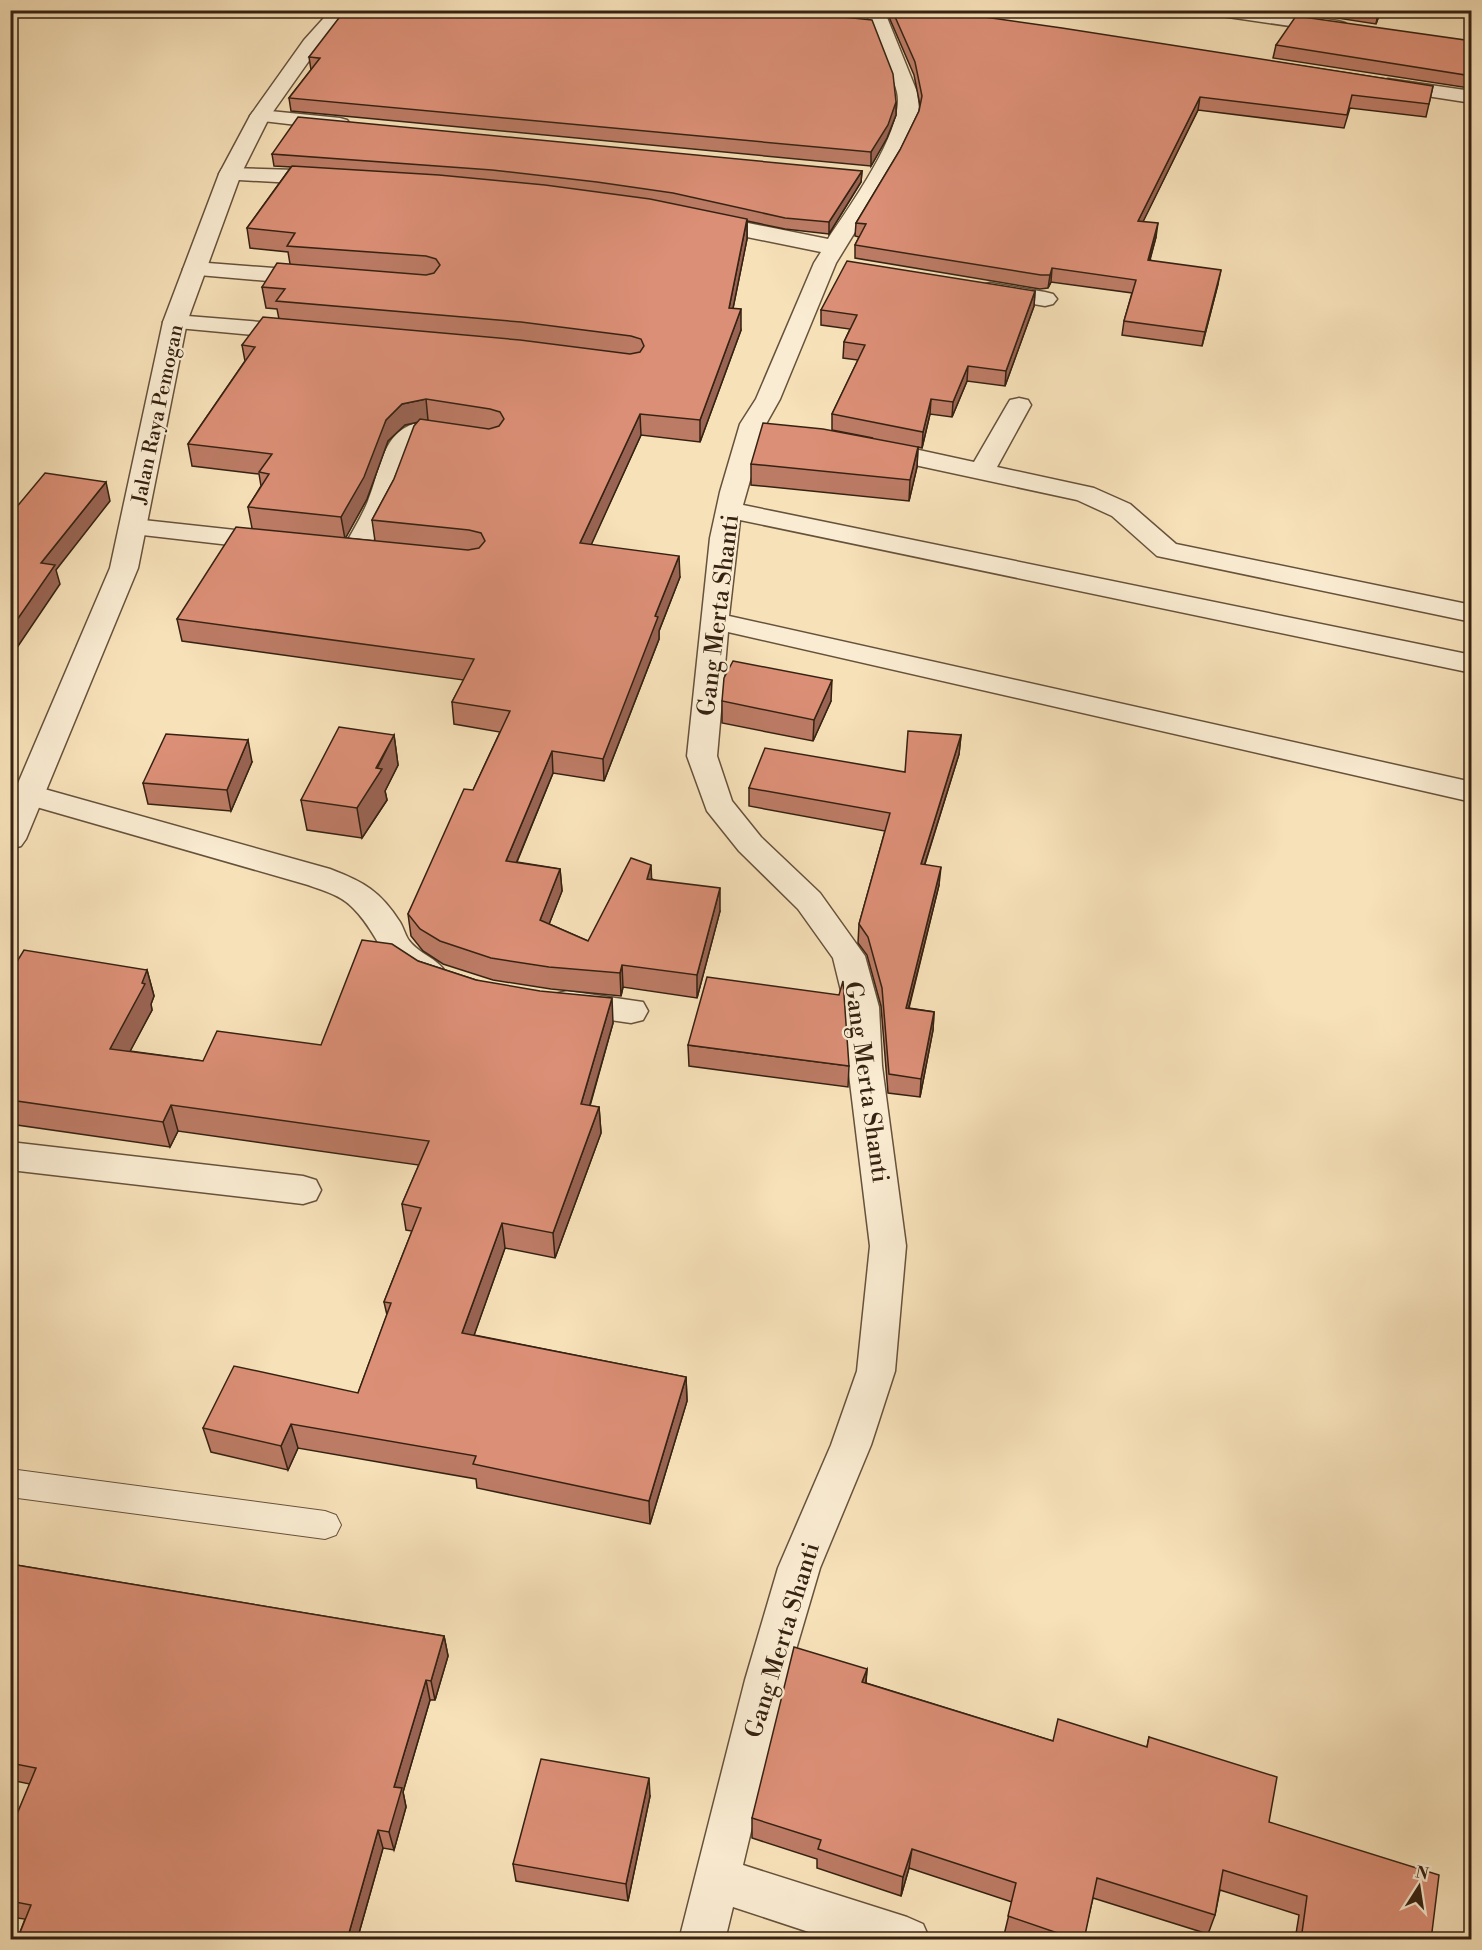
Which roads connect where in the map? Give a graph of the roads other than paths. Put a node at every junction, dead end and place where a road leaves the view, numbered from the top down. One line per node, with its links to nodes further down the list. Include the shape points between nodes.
1 (342, 10): 7 (street, Jalan Raya Pemogan, via 311,44)
2 (874, 10): 12 (street, Gang Merta Shanti, via 907,92 909,109 904,128 870,174)
3 (1221, 10): 4 (street)
4 (1358, 30)
5 (1373, 82): 6 (street)
6 (1472, 97)
7 (260, 116): 8 (street); 9 (street, Jalan Raya Pemogan)
8 (366, 126)
9 (230, 174): 10 (street); 13 (street, Jalan Raya Pemogan)
10 (355, 179)
11 (685, 217): 12 (street, via 789,240)
12 (833, 256): 23 (street, Gang Merta Shanti, via 768,399 765,427)
13 (195, 269): 14 (street); 17 (street, Jalan Raya Pemogan)
14 (335, 280)
15 (964, 286): 16 (street)
16 (1045, 299)
17 (175, 322): 18 (street); 24 (street, Jalan Raya Pemogan)
18 (323, 334)
19 (1019, 405): 22 (street)
20 (481, 438): 26 (street, via 428,430 414,432 403,442 382,500)
21 (845, 443): 22 (street)
22 (983, 470): 27 (street, via 1085,494 1121,510 1167,550)
23 (730, 510): 28 (street, Gang Merta Shanti, via 723,538); 29 (street)
24 (134, 527): 25 (street); 31 (street, Jalan Raya Pemogan, via 124,568)
25 (297, 544)
26 (355, 550)
27 (1472, 614)
28 (715, 621): 30 (street); 40 (street, Gang Merta Shanti, via 702,756 718,804 750,844 809,901 849,956 862,1007 865,1066 888,1246 876,1371 799,1568 766,1680)
29 (1472, 664)
30 (1472, 792)
31 (30, 795): 32 (street, Jalan Raya Pemogan); 33 (street, via 349,888 364,899 387,928 395,946 414,964)
32 (10, 839)
33 (454, 983)
34 (538, 999): 35 (street)
35 (631, 1011)
36 (10, 1156): 37 (street)
37 (303, 1190)
38 (10, 1483): 39 (lane)
39 (325, 1525)
40 (717, 1879): 41 (street, Gang Merta Shanti); 42 (street)
41 (702, 1940)
42 (907, 1940)

